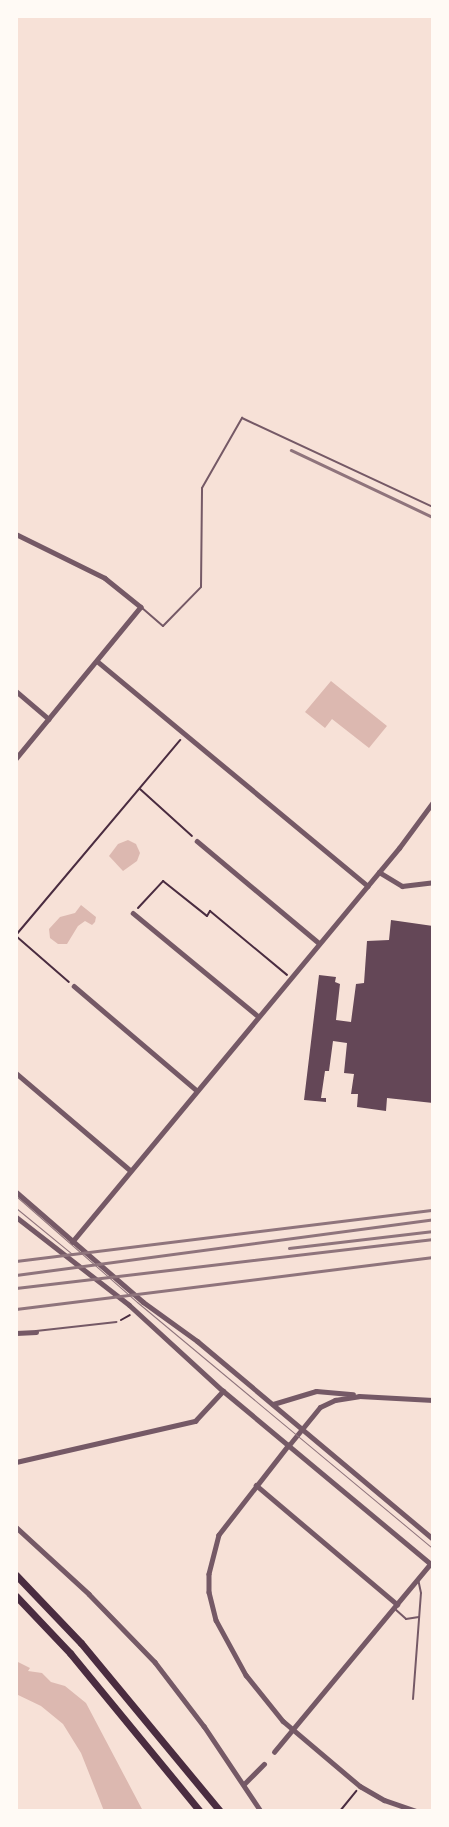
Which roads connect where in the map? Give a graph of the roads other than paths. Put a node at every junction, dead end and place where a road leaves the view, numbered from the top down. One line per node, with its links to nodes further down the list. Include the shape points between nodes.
1 (433, 507): 3 (lane, via 242,418 202,488 201,587 163,626)
2 (16, 534): 3 (street, via 105,578)
3 (141, 607): 4 (street)
4 (97, 661): 6 (street); 12 (street)
5 (16, 691): 6 (street)
6 (50, 719): 7 (street)
7 (16, 759)
8 (433, 802): 10 (street)
9 (197, 842): 14 (street)
10 (379, 872): 11 (street, via 402,886); 12 (street)
11 (433, 882)
12 (368, 886): 14 (street)
13 (133, 914): 16 (street)
14 (319, 943): 16 (street)
15 (74, 986): 18 (street)
16 (258, 1016): 18 (street)
17 (16, 1073): 19 (street)
18 (196, 1090): 19 (street)
19 (130, 1170): 22 (street)
20 (16, 1192): 22 (street)
21 (16, 1217): 26 (street, via 135,1310)
22 (72, 1242): 29 (street, via 142,1302 197,1341)
23 (116, 1322): 24 (lane)
24 (36, 1332): 25 (street)
25 (16, 1333)
26 (223, 1391): 31 (street); 32 (street, via 195,1421)
27 (359, 1396): 28 (street); 29 (street, via 324,1390); 30 (street, via 326,1403)
28 (433, 1400)
29 (273, 1404): 30 (street)
30 (302, 1429): 31 (street); 35 (street)
31 (289, 1445): 33 (street); 36 (street)
32 (16, 1462)
33 (256, 1485): 40 (street); 43 (street, via 219,1535 212,1555 209,1592 228,1647 264,1699)
34 (16, 1527): 46 (street, via 132,1636 182,1696)
35 (433, 1539)
36 (431, 1565): 38 (street)
37 (16, 1574): 49 (highway, via 81,1643)
38 (418, 1579): 40 (street); 41 (lane)
39 (16, 1596): 48 (highway, via 76,1660)
40 (395, 1606): 41 (lane, via 406,1619); 43 (street)
41 (419, 1617): 42 (lane)
42 (413, 1699)
43 (293, 1729): 44 (street); 47 (street, via 360,1786 384,1800)
44 (274, 1752)
45 (264, 1764): 46 (street)
46 (244, 1784): 50 (street)
47 (413, 1810)
48 (200, 1811)
49 (220, 1811)
50 (261, 1811)

